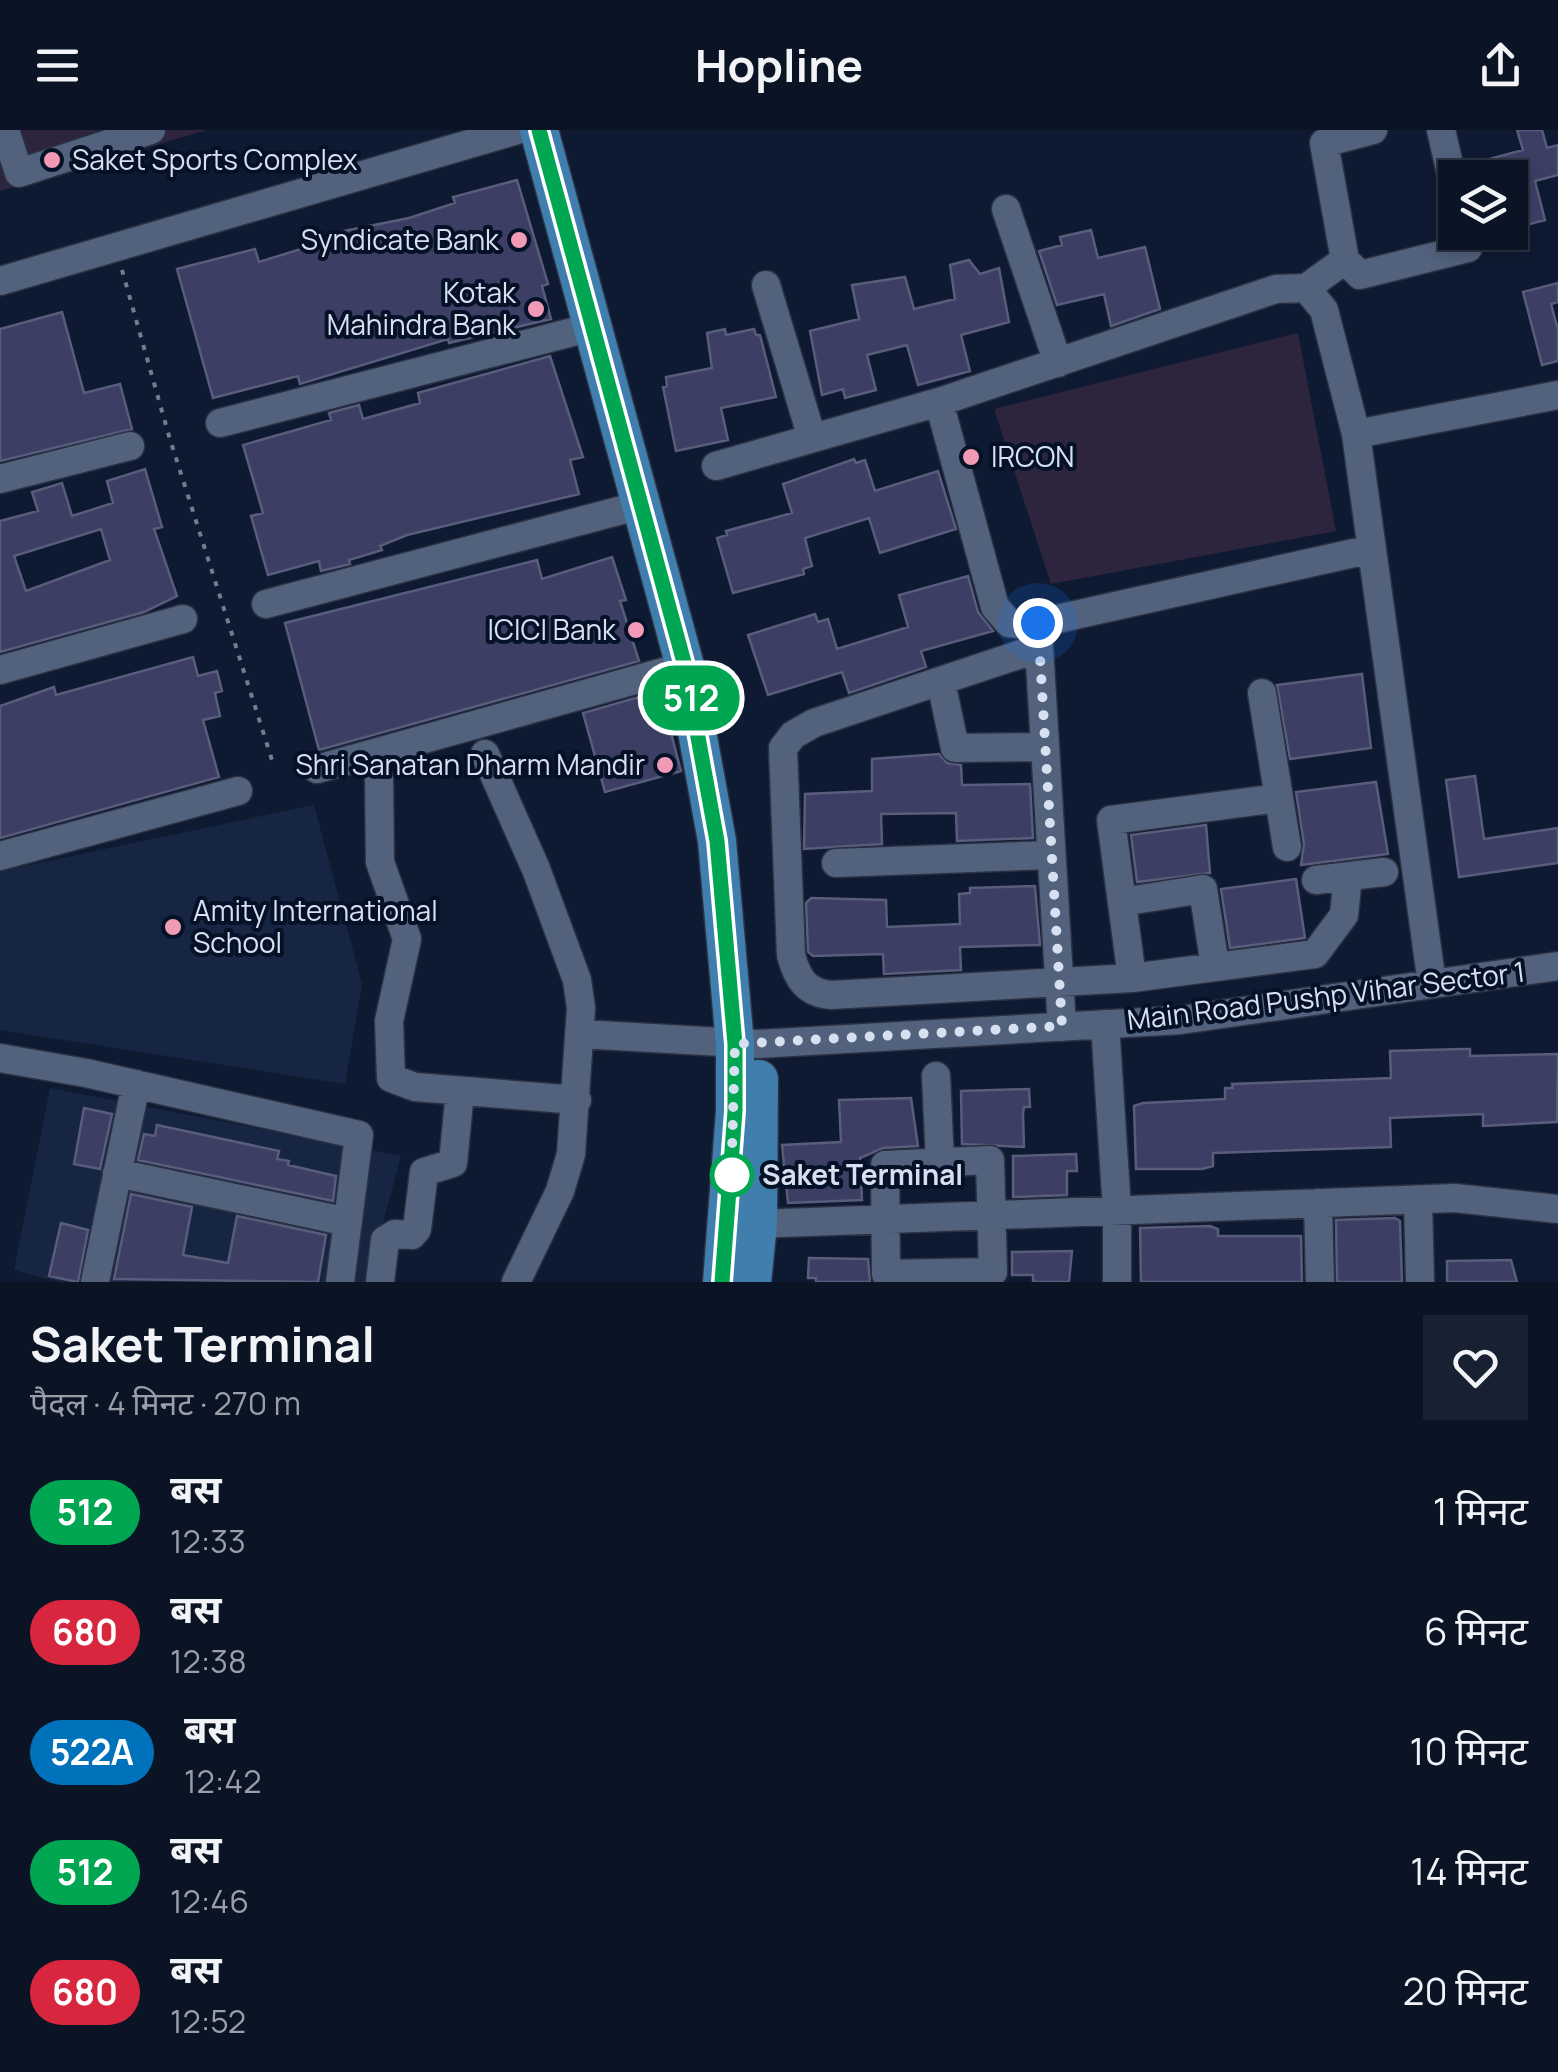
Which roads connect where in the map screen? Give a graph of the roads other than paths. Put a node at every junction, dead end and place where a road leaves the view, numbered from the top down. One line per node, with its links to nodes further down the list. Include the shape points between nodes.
1 (6, 130): 9 (street)
2 (151, 130): 9 (street)
3 (517, 130): 13 (street)
4 (538, 130): 16 (main road)
5 (562, 130): 57 (main road, via 744,840)
6 (1373, 130): 12 (street, via 1324,143)
7 (1441, 130): 8 (street)
8 (1448, 160)
9 (9, 176)
10 (1006, 209): 17 (street)
11 (1460, 250): 12 (street, via 1360,275)
12 (1345, 260): 15 (street)
13 (0, 281)
14 (766, 285): 22 (street)
15 (1306, 288): 17 (street, via 1276,289); 21 (street, via 1324,310)
16 (592, 326): 20 (street); 26 (main road)
17 (1058, 364): 19 (street)
18 (1558, 395): 21 (street)
19 (939, 402): 22 (street); 30 (street, via 994,607 1009,624)
20 (220, 423)
21 (1356, 434): 27 (street)
22 (812, 438): 24 (street)
23 (130, 446): 25 (street)
24 (716, 466)
25 (0, 479)
26 (642, 506): 28 (street); 31 (main road)
27 (1372, 549): 30 (street); 53 (street)
28 (266, 604)
29 (183, 619): 32 (street)
30 (1038, 635): 33 (street); 35 (street)
31 (685, 666): 37 (street); 57 (main road)
32 (0, 670)
33 (941, 682): 35 (street, via 954,748); 52 (street, via 814,724 783,748 796,974 807,988 831,995)
34 (1262, 693): 40 (street)
35 (1045, 746): 42 (street)
36 (485, 754): 56 (street, via 576,980)
37 (317, 769)
38 (378, 778): 61 (street, via 380,862 407,939 388,1067 399,1084)
39 (238, 791): 43 (street)
40 (1279, 798): 41 (street); 48 (street, via 1111,820)
41 (1287, 846)
42 (1051, 855): 44 (street); 52 (street)
43 (0, 856)
44 (836, 863)
45 (1384, 872): 46 (street)
46 (1348, 877): 47 (street); 49 (street, via 1344,915 1315,954)
47 (1316, 880)
48 (1122, 902): 49 (street, via 1203,888); 51 (street)
49 (1215, 966): 51 (street)
50 (1558, 966): 53 (street, Main Road Pushp Vihar Sector 1)
51 (1132, 978): 52 (street)
52 (1060, 984): 55 (street)
53 (1432, 984): 54 (street, Main Road Pushp Vihar Sector 1, via 1181,1020)
54 (1105, 1024): 55 (street, Main Road Pushp Vihar Sector 1); 68 (street)
55 (1062, 1026): 57 (street, Main Road Pushp Vihar Sector 1)
56 (582, 1034): 57 (street, Main Road Pushp Vihar Sector 1); 62 (street)
57 (746, 1044): 72 (main road, via 761,1110); 78 (main road)
58 (0, 1058): 60 (street)
59 (936, 1076): 63 (street)
60 (136, 1084): 64 (street); 71 (street, via 358,1136)
61 (460, 1090): 62 (street); 76 (street, via 453,1163 424,1172 417,1229 385,1240)
62 (577, 1100): 77 (street, via 560,1190)
63 (940, 1162): 69 (street, via 990,1160); 70 (street, via 885,1165)
64 (117, 1174): 71 (street); 74 (street)
65 (1418, 1200): 66 (street); 67 (street); 82 (street)
66 (1318, 1203): 68 (street); 81 (street)
67 (1558, 1209)
68 (1117, 1210): 69 (street); 80 (street)
69 (992, 1214): 70 (street); 73 (street, via 993,1272)
70 (886, 1217): 72 (street); 73 (street, via 886,1274)
71 (348, 1222): 75 (street)
72 (758, 1224): 79 (main road)
73 (944, 1278)
74 (95, 1282)
75 (340, 1282)
76 (380, 1282)
77 (516, 1282)
78 (722, 1282)
79 (752, 1282)
80 (1117, 1282)
81 (1320, 1282)
82 (1420, 1282)

